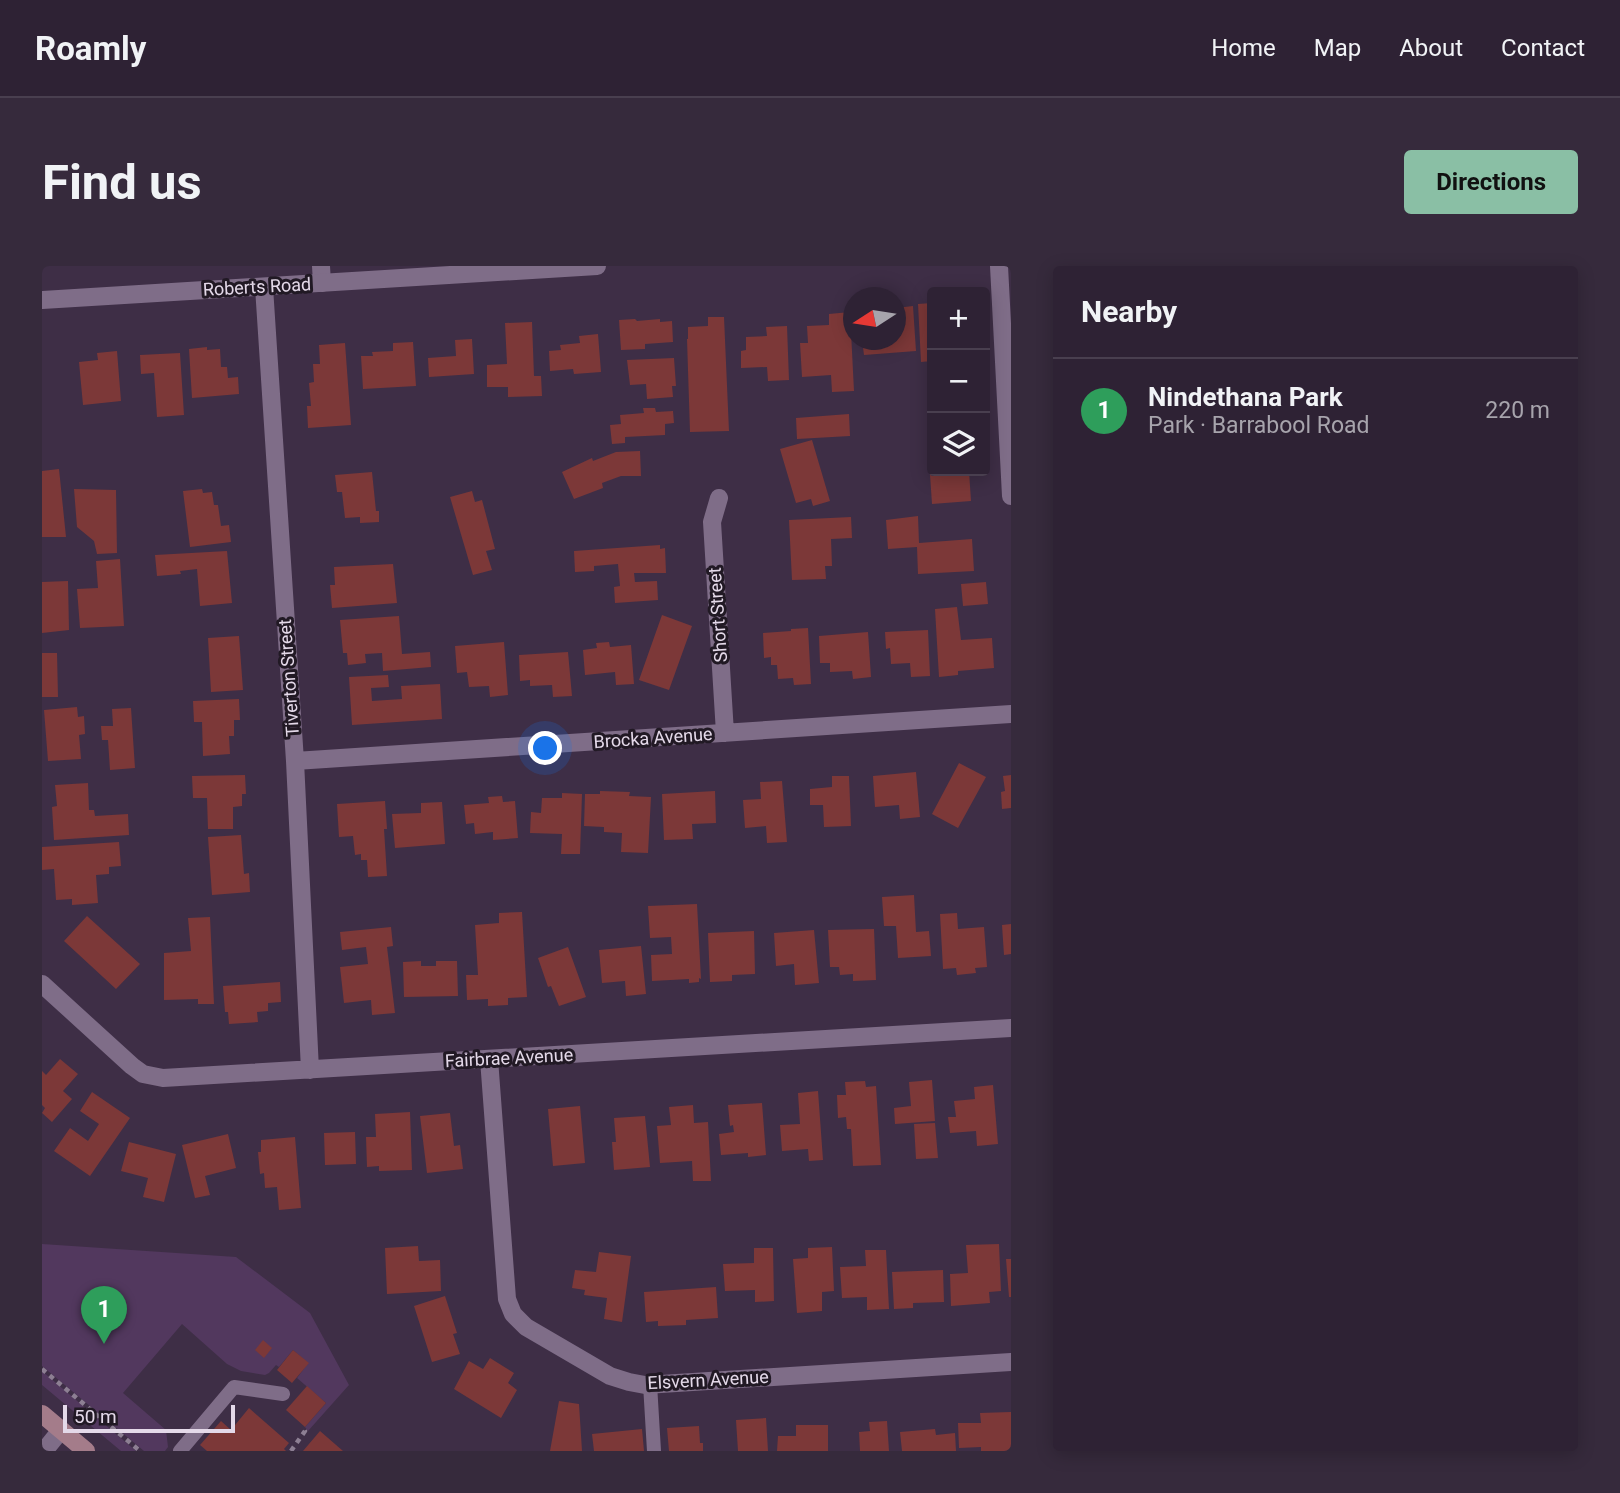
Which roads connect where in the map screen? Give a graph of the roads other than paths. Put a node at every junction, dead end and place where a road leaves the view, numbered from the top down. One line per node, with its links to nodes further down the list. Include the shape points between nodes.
1 (597, 266): 3 (street, Roberts Road)
2 (999, 266): 6 (street)
3 (322, 274): 4 (street, Roberts Road)
4 (264, 287): 5 (street, Roberts Road); 10 (street, Tiverton Street)
5 (42, 300)
6 (1011, 496)
7 (719, 498): 9 (street, Short Street, via 712,522)
8 (1011, 714): 9 (street, Brocka Avenue)
9 (725, 733): 10 (street, Brocka Avenue)
10 (295, 761): 14 (street, Tiverton Street)
11 (42, 984): 14 (street, Fairbrae Avenue, via 143,1074 163,1078)
12 (1011, 1028): 13 (street, Fairbrae Avenue)
13 (489, 1059): 14 (street, Fairbrae Avenue); 16 (street, Elsvern Avenue, via 507,1299 513,1314 526,1327 610,1376)
14 (310, 1070)
15 (1011, 1362): 16 (street, Elsvern Avenue)
16 (650, 1384): 23 (lane)
17 (283, 1394): 22 (lane, via 234,1387)
18 (42, 1414): 19 (main road)
19 (61, 1430): 20 (street); 21 (main road)
20 (44, 1451)
21 (86, 1451)
22 (180, 1451)
23 (654, 1451)

